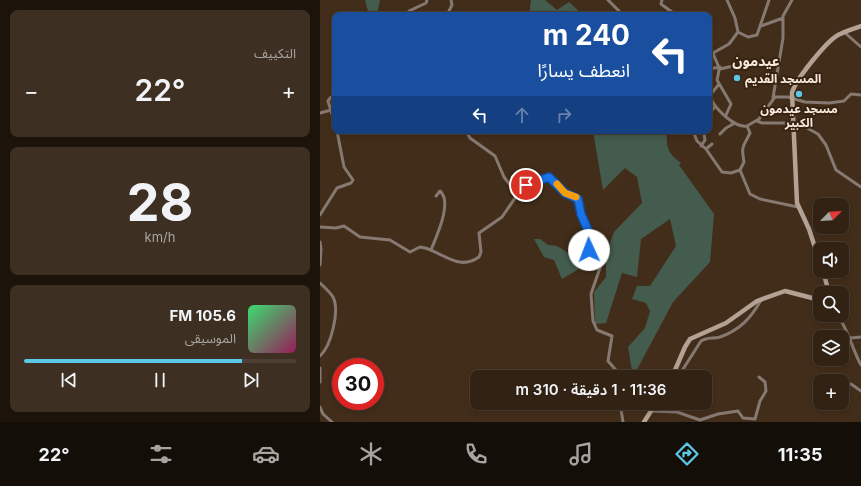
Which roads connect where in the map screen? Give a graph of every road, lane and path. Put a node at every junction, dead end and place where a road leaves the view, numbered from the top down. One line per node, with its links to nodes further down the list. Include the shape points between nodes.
1 (427, 0): 8 (street)
2 (451, 0): 9 (street)
3 (608, 0): 10 (street)
4 (662, 0): 11 (street, via 663,7)
5 (727, 0): 15 (street)
6 (769, 0): 13 (street)
7 (792, 0): 12 (street)
8 (408, 12)
9 (448, 12)
10 (620, 12)
11 (671, 12)
12 (782, 18): 13 (street); 25 (street, via 783,38)
13 (761, 26): 15 (street, via 755,37)
14 (861, 26): 16 (street)
15 (738, 32): 19 (street, via 729,44 713,53)
16 (844, 32): 17 (street); 26 (street, via 830,42 800,78 793,89)
17 (861, 47)
18 (733, 66): 19 (street)
19 (720, 68): 20 (street); 21 (street, via 717,79)
20 (712, 69)
21 (719, 84): 22 (street); 33 (street, via 731,104)
22 (712, 93)
23 (861, 95): 26 (street, via 851,94 844,101 829,103 805,102)
24 (332, 97): 29 (street, via 329,99)
25 (773, 98): 26 (street); 34 (street)
26 (792, 98): 36 (street)
27 (712, 103): 28 (street)
28 (715, 107): 30 (street); 33 (street)
29 (331, 110): 31 (street); 32 (street)
30 (712, 110)
31 (320, 113)
32 (332, 114)
33 (726, 115): 35 (street)
34 (757, 121): 36 (street); 37 (street)
35 (735, 123): 37 (street); 42 (street)
36 (793, 123): 47 (street, via 802,125 820,136 836,170); 50 (street)
37 (747, 126): 46 (street, via 750,133 742,148 744,162)
38 (338, 134): 51 (street, via 344,167 353,180 337,188)
39 (468, 134): 48 (street, via 495,156 504,177)
40 (694, 134): 44 (street)
41 (704, 134): 44 (street, via 705,140)
42 (720, 134)
43 (712, 144): 45 (street)
44 (701, 146): 45 (street)
45 (706, 148): 46 (street, via 722,172 731,174)
46 (740, 170): 50 (street, via 753,196)
47 (861, 187)
48 (517, 194): 55 (street, via 500,219 478,233 481,252 478,258 460,263); 66 (street, via 523,186 548,177 565,193 579,201 581,214 590,235 590,254 603,260 591,294 593,323 597,330 612,336 608,362)
49 (436, 196): 55 (street, via 440,191 445,203 443,221)
50 (798, 207): 54 (street)
51 (320, 215)
52 (320, 227): 55 (street, via 344,226 360,237 390,240 409,252 420,247)
53 (320, 242): 56 (street)
54 (813, 242)
55 (431, 250)
56 (320, 265)
57 (320, 283): 63 (street, via 333,297 335,305 330,341)
58 (813, 298): 59 (street, via 785,291)
59 (761, 300): 67 (street, via 726,323 690,339); 68 (street, via 742,326 723,336 707,338 700,342)
60 (849, 337): 61 (street)
61 (861, 337)
62 (849, 339): 64 (street)
63 (320, 356)
64 (861, 365)
65 (320, 368): 70 (street)
66 (615, 370)
67 (675, 370)
68 (682, 370)
69 (759, 377): 75 (street, via 765,382 766,391 755,419 743,418 738,411 700,420 678,412)
70 (320, 382)
71 (851, 384): 72 (street)
72 (861, 391)
73 (320, 407): 76 (street, via 323,414)
74 (621, 410): 77 (street)
75 (651, 411): 78 (street)
76 (332, 422)
77 (623, 422)
78 (644, 422)

